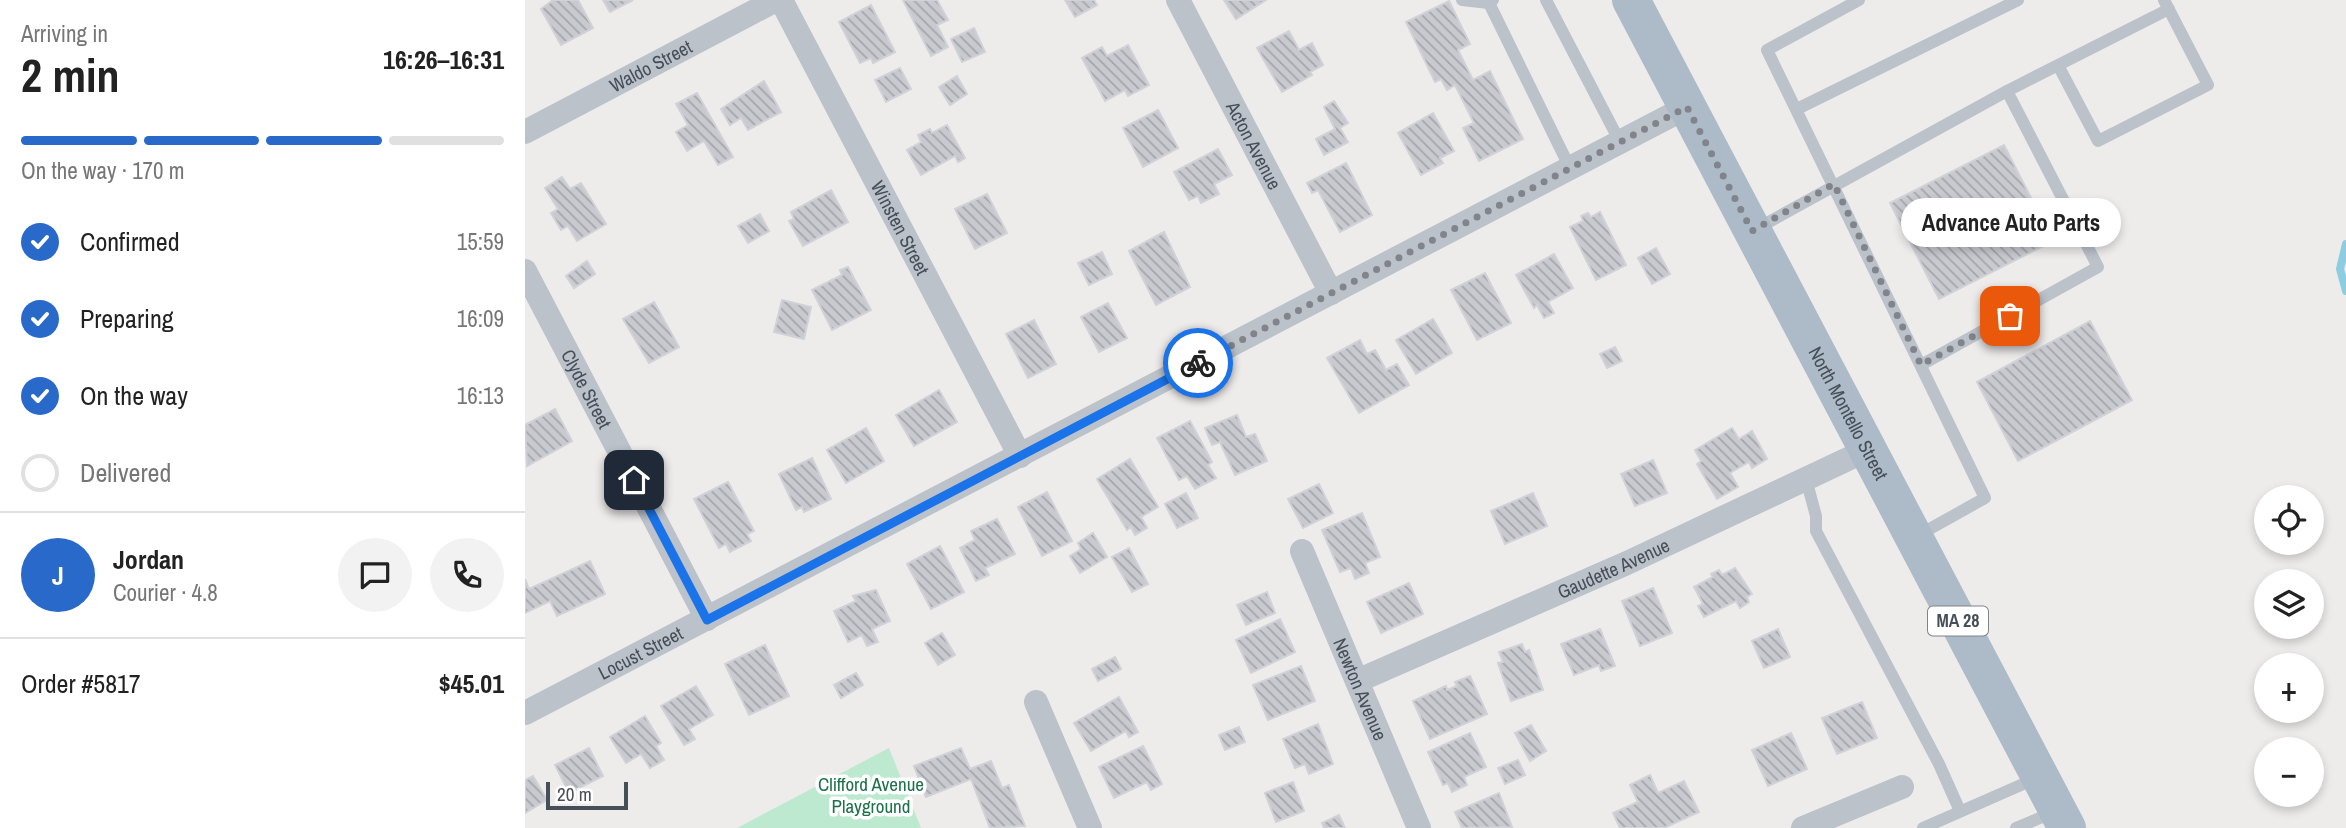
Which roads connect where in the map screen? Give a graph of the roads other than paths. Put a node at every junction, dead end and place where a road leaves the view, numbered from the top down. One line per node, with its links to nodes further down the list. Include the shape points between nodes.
1 (779, 0): 14 (street, Waldo Street); 23 (street, Winsten Street)
2 (1178, 0): 20 (street, Acton Avenue)
3 (1462, 0): 8 (lane)
4 (1546, 0): 15 (lane)
5 (1631, 0): 12 (main road, North Montello Street / MA 28)
6 (1859, 0): 13 (lane, via 1767,50)
7 (2018, 0): 13 (lane)
8 (1491, 1): 16 (lane)
9 (2167, 4): 10 (lane); 10 (lane, via 2208,85 2098,141)
10 (2059, 67): 11 (lane)
11 (2007, 91): 17 (lane); 21 (lane, via 2098,267)
12 (1687, 107): 15 (street, Locust Street); 18 (main road, North Montello Street / MA 28)
13 (1797, 109): 17 (lane)
14 (525, 132)
15 (1619, 142): 16 (street, Locust Street)
16 (1570, 168): 20 (street, Locust Street)
17 (1834, 184): 18 (lane); 21 (lane)
18 (1752, 231): 22 (main road, North Montello Street / MA 28)
19 (525, 271): 27 (street, Clyde Street)
20 (1331, 293): 23 (street, Locust Street)
21 (1921, 365): 25 (lane, via 1985,498)
22 (1867, 450): 24 (street, Gaudette Avenue); 25 (main road, North Montello Street / MA 28)
23 (1020, 456): 27 (street, Locust Street)
24 (1806, 479): 28 (street, Gaudette Avenue); 33 (lane, via 1816,531)
25 (1914, 538): 31 (main road, North Montello Street / MA 28)
26 (1302, 551): 28 (street, Newton Avenue)
27 (707, 620): 30 (street, Locust Street)
28 (1357, 681): 36 (street, Newton Avenue)
29 (1036, 702): 35 (street)
30 (525, 713)
31 (2040, 777): 33 (lane); 34 (main road, North Montello Street / MA 28)
32 (1902, 787): 37 (street)
33 (1960, 811): 38 (lane)
34 (2062, 819): 39 (lane)
35 (1090, 828)
36 (1419, 828)
37 (1803, 828)
38 (1923, 828)
39 (2016, 828)

